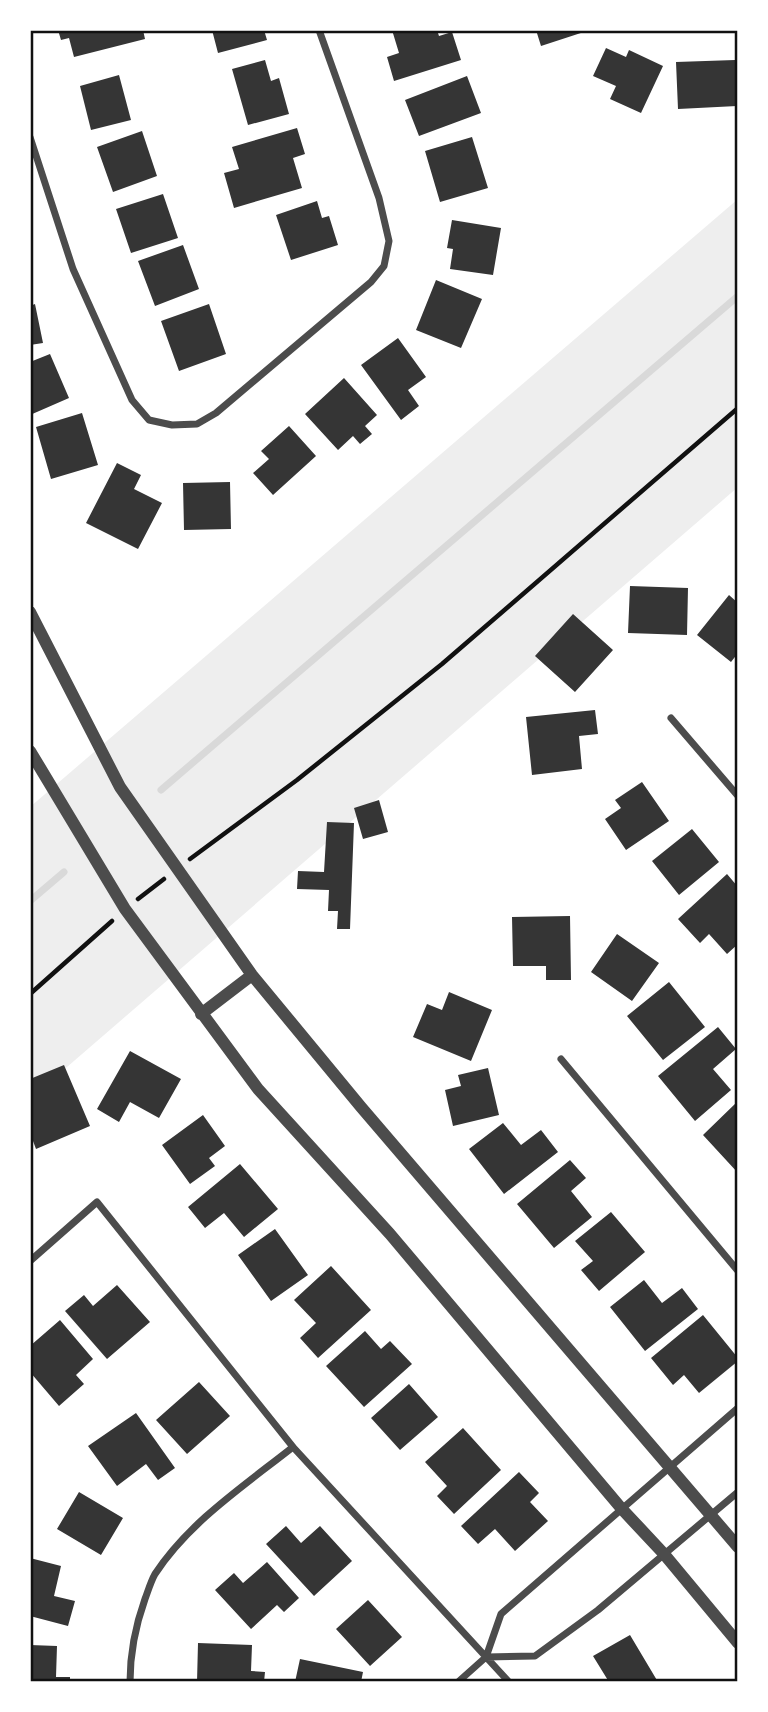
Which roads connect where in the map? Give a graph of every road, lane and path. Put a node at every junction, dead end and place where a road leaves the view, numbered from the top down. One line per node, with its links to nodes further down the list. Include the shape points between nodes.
1 (319, 30): 2 (street, via 379,198 389,241 384,266 216,413 197,424 172,425 149,419 132,400 73,268)
2 (30, 137)
3 (738, 408): 8 (path, via 442,664)
4 (30, 612): 8 (street, via 120,787)
5 (671, 718): 7 (street)
6 (30, 751): 9 (street)
7 (738, 796)
8 (176, 869): 9 (path); 10 (street)
9 (125, 909): 11 (path); 12 (street)
10 (252, 975): 12 (street); 18 (street)
11 (30, 994)
12 (201, 1014): 20 (street, via 258,1089 390,1234)
13 (561, 1059): 15 (street)
14 (30, 1261): 17 (street, via 96,1202)
15 (738, 1271)
16 (738, 1408): 18 (street)
17 (293, 1447): 25 (street); 26 (street, via 217,1507 154,1575 130,1653)
18 (669, 1468): 20 (street); 21 (street)
19 (738, 1492): 21 (street)
20 (621, 1508): 23 (street); 25 (street, via 501,1614)
21 (710, 1516): 22 (street); 23 (street)
22 (738, 1548)
23 (664, 1554): 24 (street); 25 (street, via 535,1656)
24 (738, 1643)
25 (486, 1657): 27 (street); 28 (street)
26 (130, 1682)
27 (458, 1682)
28 (509, 1682)

